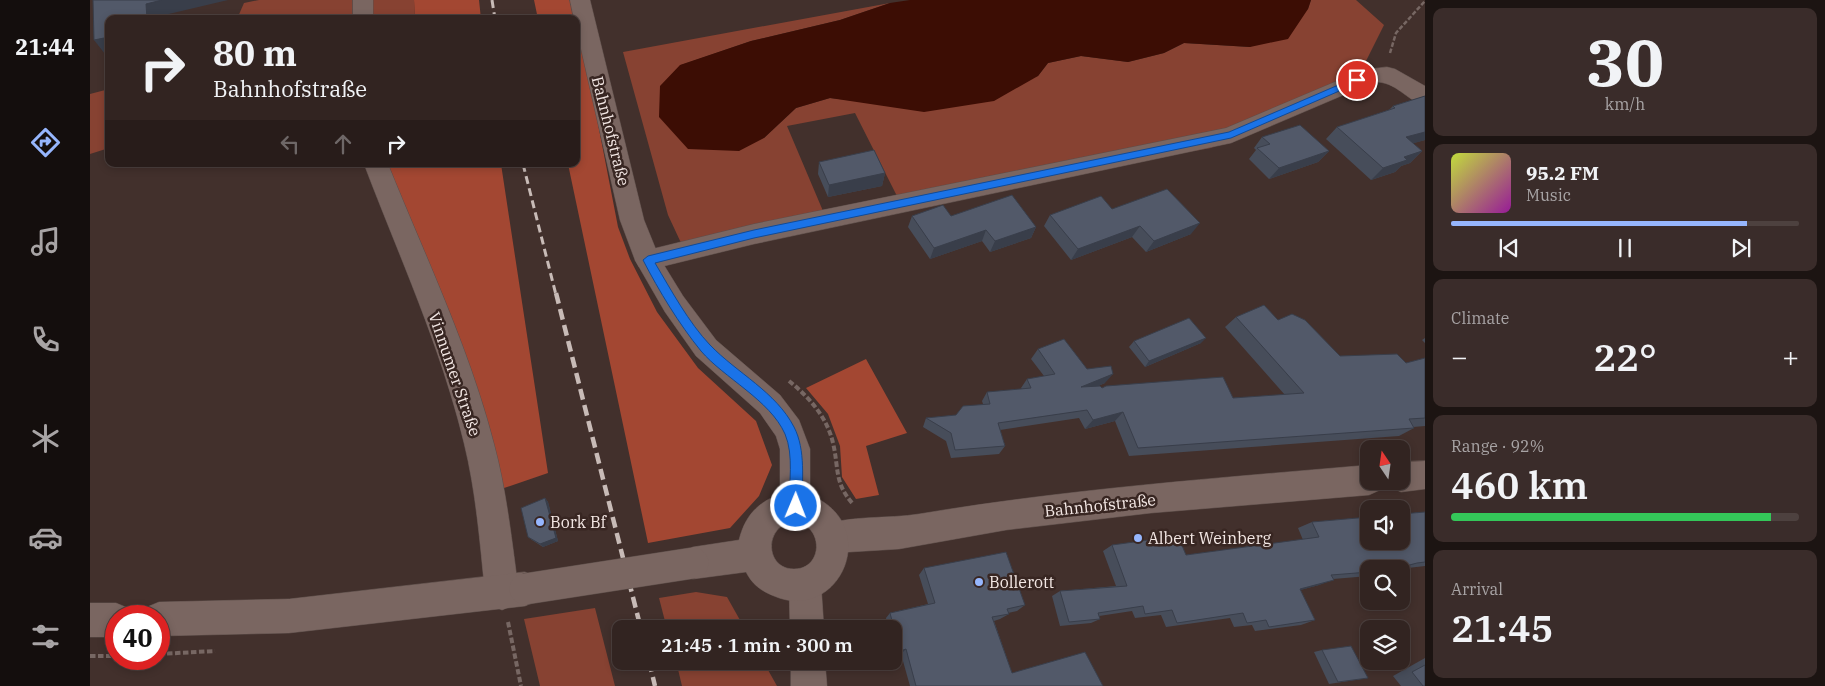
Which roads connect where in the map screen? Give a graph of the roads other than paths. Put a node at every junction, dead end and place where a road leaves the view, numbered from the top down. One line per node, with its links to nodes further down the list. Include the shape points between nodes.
1 (363, 0): 3 (street)
2 (580, 0): 6 (street, Bahnhofstraße, via 632,220)
3 (362, 15)
4 (1425, 98): 6 (street, via 1387,74 1371,75 1231,135 754,234)
5 (377, 167): 14 (street, Vinnumer Straße, via 445,338 474,426)
6 (648, 260): 10 (street, Bahnhofstraße, via 674,304 706,348 770,404 790,430 795,449)
7 (1425, 475): 8 (street)
8 (1410, 476)
9 (1360, 481): 11 (street, Bahnhofstraße, via 1151,498 1006,515 899,532)
10 (796, 506): 11 (street, via 812,511 825,521); 12 (street, via 778,510 764,520 756,536)
11 (833, 537): 13 (street, via 834,552 829,566 819,578)
12 (756, 554): 13 (street, via 762,569 774,579 789,585); 14 (street, bridge)
13 (805, 584): 18 (street)
14 (514, 591): 15 (street, via 289,616)
15 (170, 619)
16 (90, 620): 17 (street)
17 (105, 620)
18 (807, 620)
19 (808, 670): 20 (street)
20 (809, 686)

